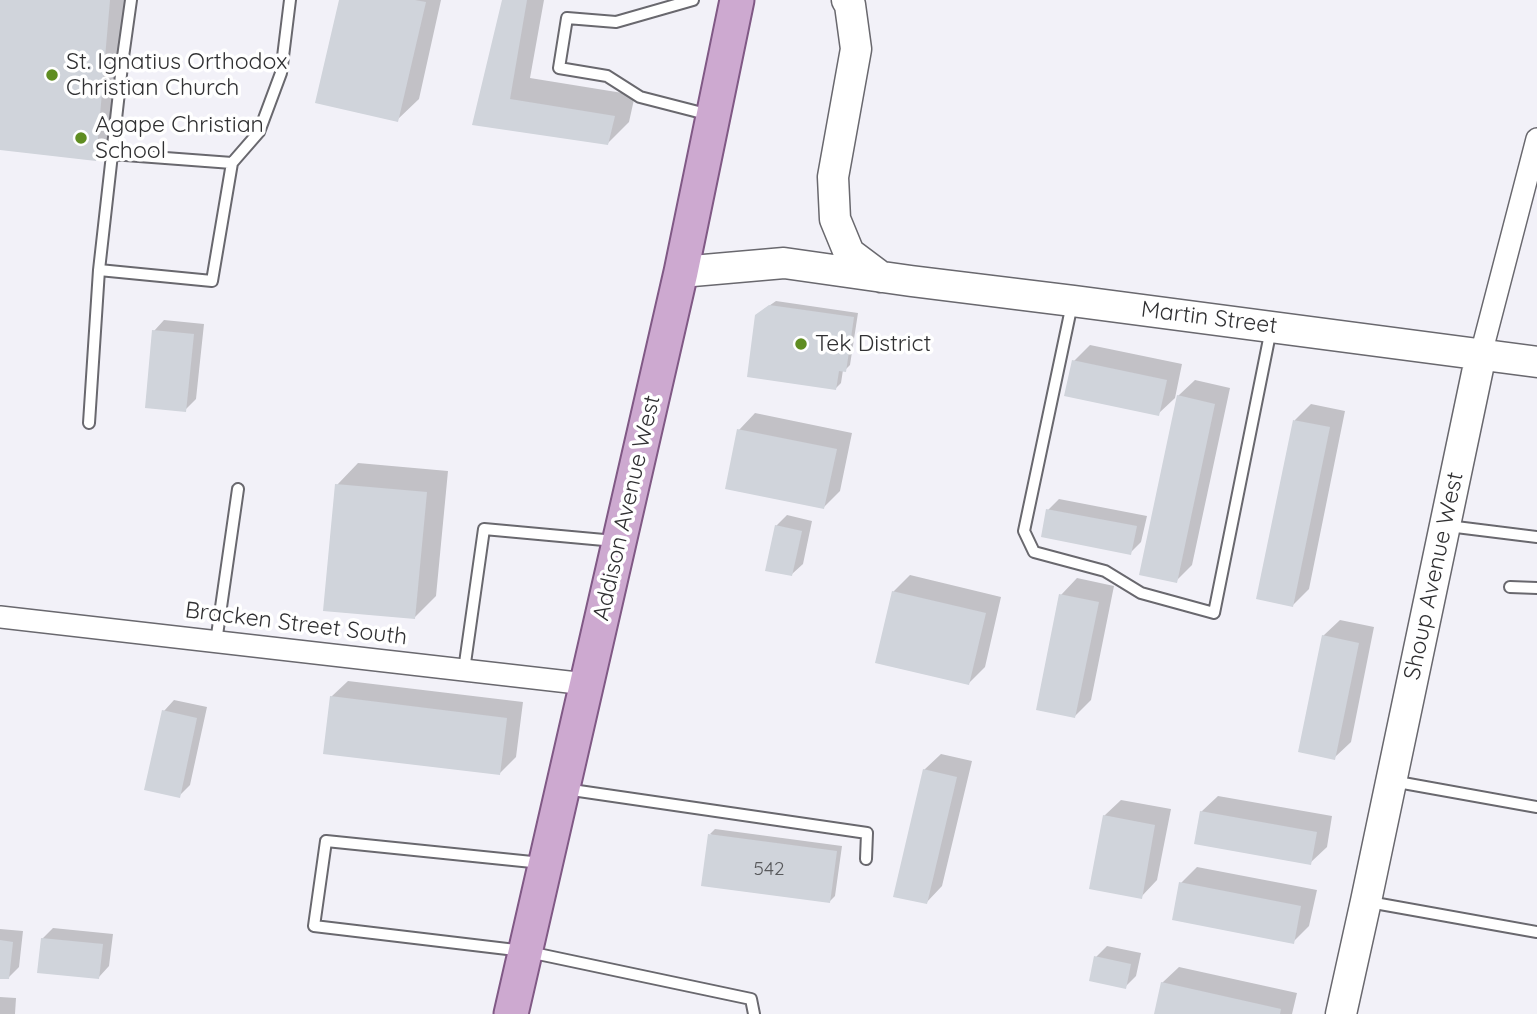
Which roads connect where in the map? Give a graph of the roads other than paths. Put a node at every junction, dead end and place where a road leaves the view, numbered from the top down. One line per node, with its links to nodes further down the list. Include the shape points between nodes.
1 (131, 0): 8 (lane)
2 (290, 0): 9 (lane, via 281,73 260,132)
3 (693, 0): 6 (lane, via 616,22 567,18 559,68 607,76 640,97)
4 (737, 0): 6 (main road, Addison Avenue West)
5 (847, 0): 13 (street, via 856,50 833,177 835,219 849,253)
6 (713, 116): 12 (main road, Addison Avenue West)
7 (1537, 139): 10 (street, Shoup Avenue West)
8 (112, 154): 9 (lane); 11 (lane)
9 (232, 163): 11 (lane, via 212,281)
10 (1532, 178): 16 (street, Shoup Avenue West)
11 (99, 270): 18 (lane)
12 (681, 272): 13 (street, Martin Street, via 784,263); 22 (main road, Addison Avenue West)
13 (881, 277): 14 (street, Martin Street)
14 (1073, 301): 15 (street, Martin Street); 15 (lane, via 1024,531 1034,552 1105,572 1141,593 1214,613)
15 (1272, 327): 16 (street, Martin Street)
16 (1481, 354): 17 (street, Martin Street); 20 (street, Shoup Avenue West)
17 (1537, 362)
18 (89, 423)
19 (238, 489): 26 (lane)
20 (1445, 525): 21 (lane); 29 (street, Shoup Avenue West)
21 (1537, 537)
22 (619, 542): 27 (lane, via 484,529); 28 (main road, Addison Avenue West)
23 (1510, 587): 24 (lane)
24 (1537, 588)
25 (0, 617): 26 (street, Bracken Street South)
26 (216, 642): 27 (street, Bracken Street South)
27 (464, 670): 28 (street, Bracken Street South)
28 (586, 684): 30 (main road, Addison Avenue West)
29 (1391, 780): 31 (lane); 34 (street, Shoup Avenue West)
30 (562, 789): 32 (lane, via 867,833); 33 (main road, Addison Avenue West)
31 (1537, 807)
32 (866, 859)
33 (545, 863): 36 (main road, Addison Avenue West); 36 (lane, via 326,841 314,926)
34 (1366, 901): 35 (lane); 39 (street, Shoup Avenue West)
35 (1537, 932)
36 (524, 951): 37 (main road, Addison Avenue West); 38 (lane, via 751,999)
37 (511, 1014)
38 (754, 1014)
39 (1341, 1014)

